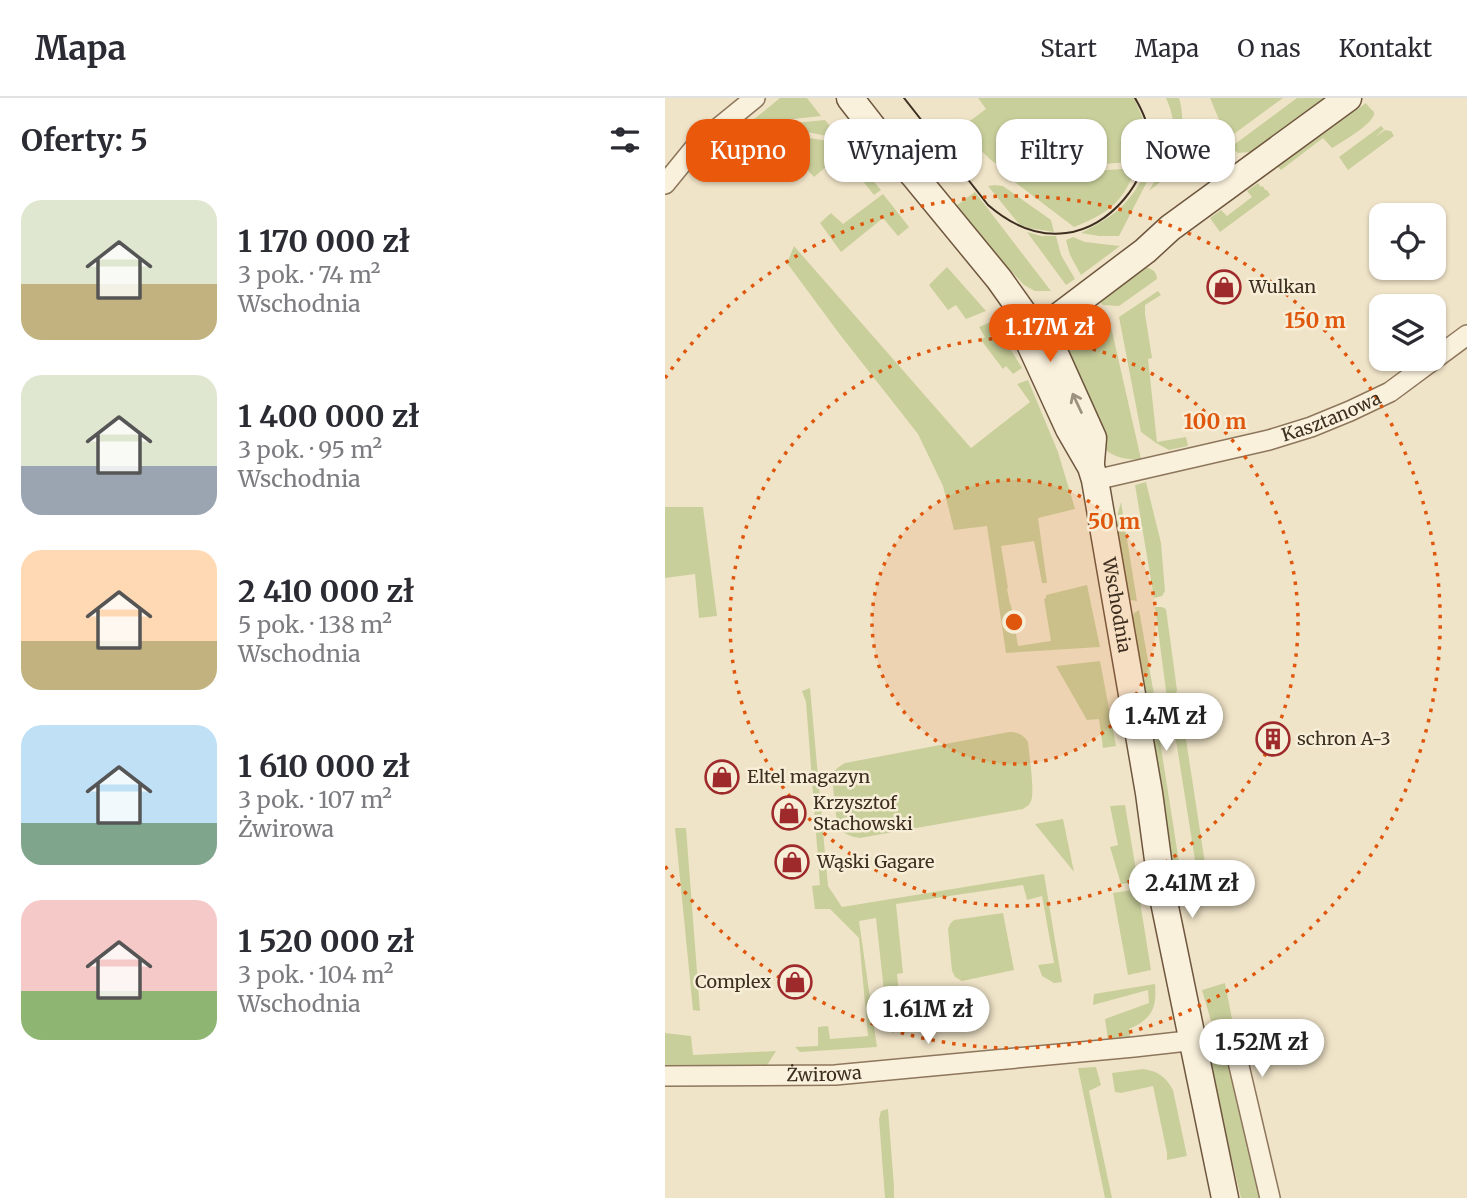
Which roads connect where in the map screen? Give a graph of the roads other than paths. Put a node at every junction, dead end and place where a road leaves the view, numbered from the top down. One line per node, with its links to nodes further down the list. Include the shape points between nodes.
1 (755, 98): 4 (street, via 696,146)
2 (850, 98): 5 (street, Wschodnia)
3 (1348, 98): 5 (street)
4 (665, 184)
5 (1037, 327): 7 (street, Wschodnia, via 1093,438)
6 (1467, 335): 7 (street, Kasztanowa, via 1390,392 1311,427 1269,440)
7 (1093, 474): 8 (street, Wschodnia, via 1163,897)
8 (1192, 1040): 9 (street, Żwirowa, via 835,1075); 10 (street, Wschodnia); 11 (street, Żwirowa, via 1231,1036)
9 (665, 1076)
10 (1225, 1198)
11 (1269, 1198)

